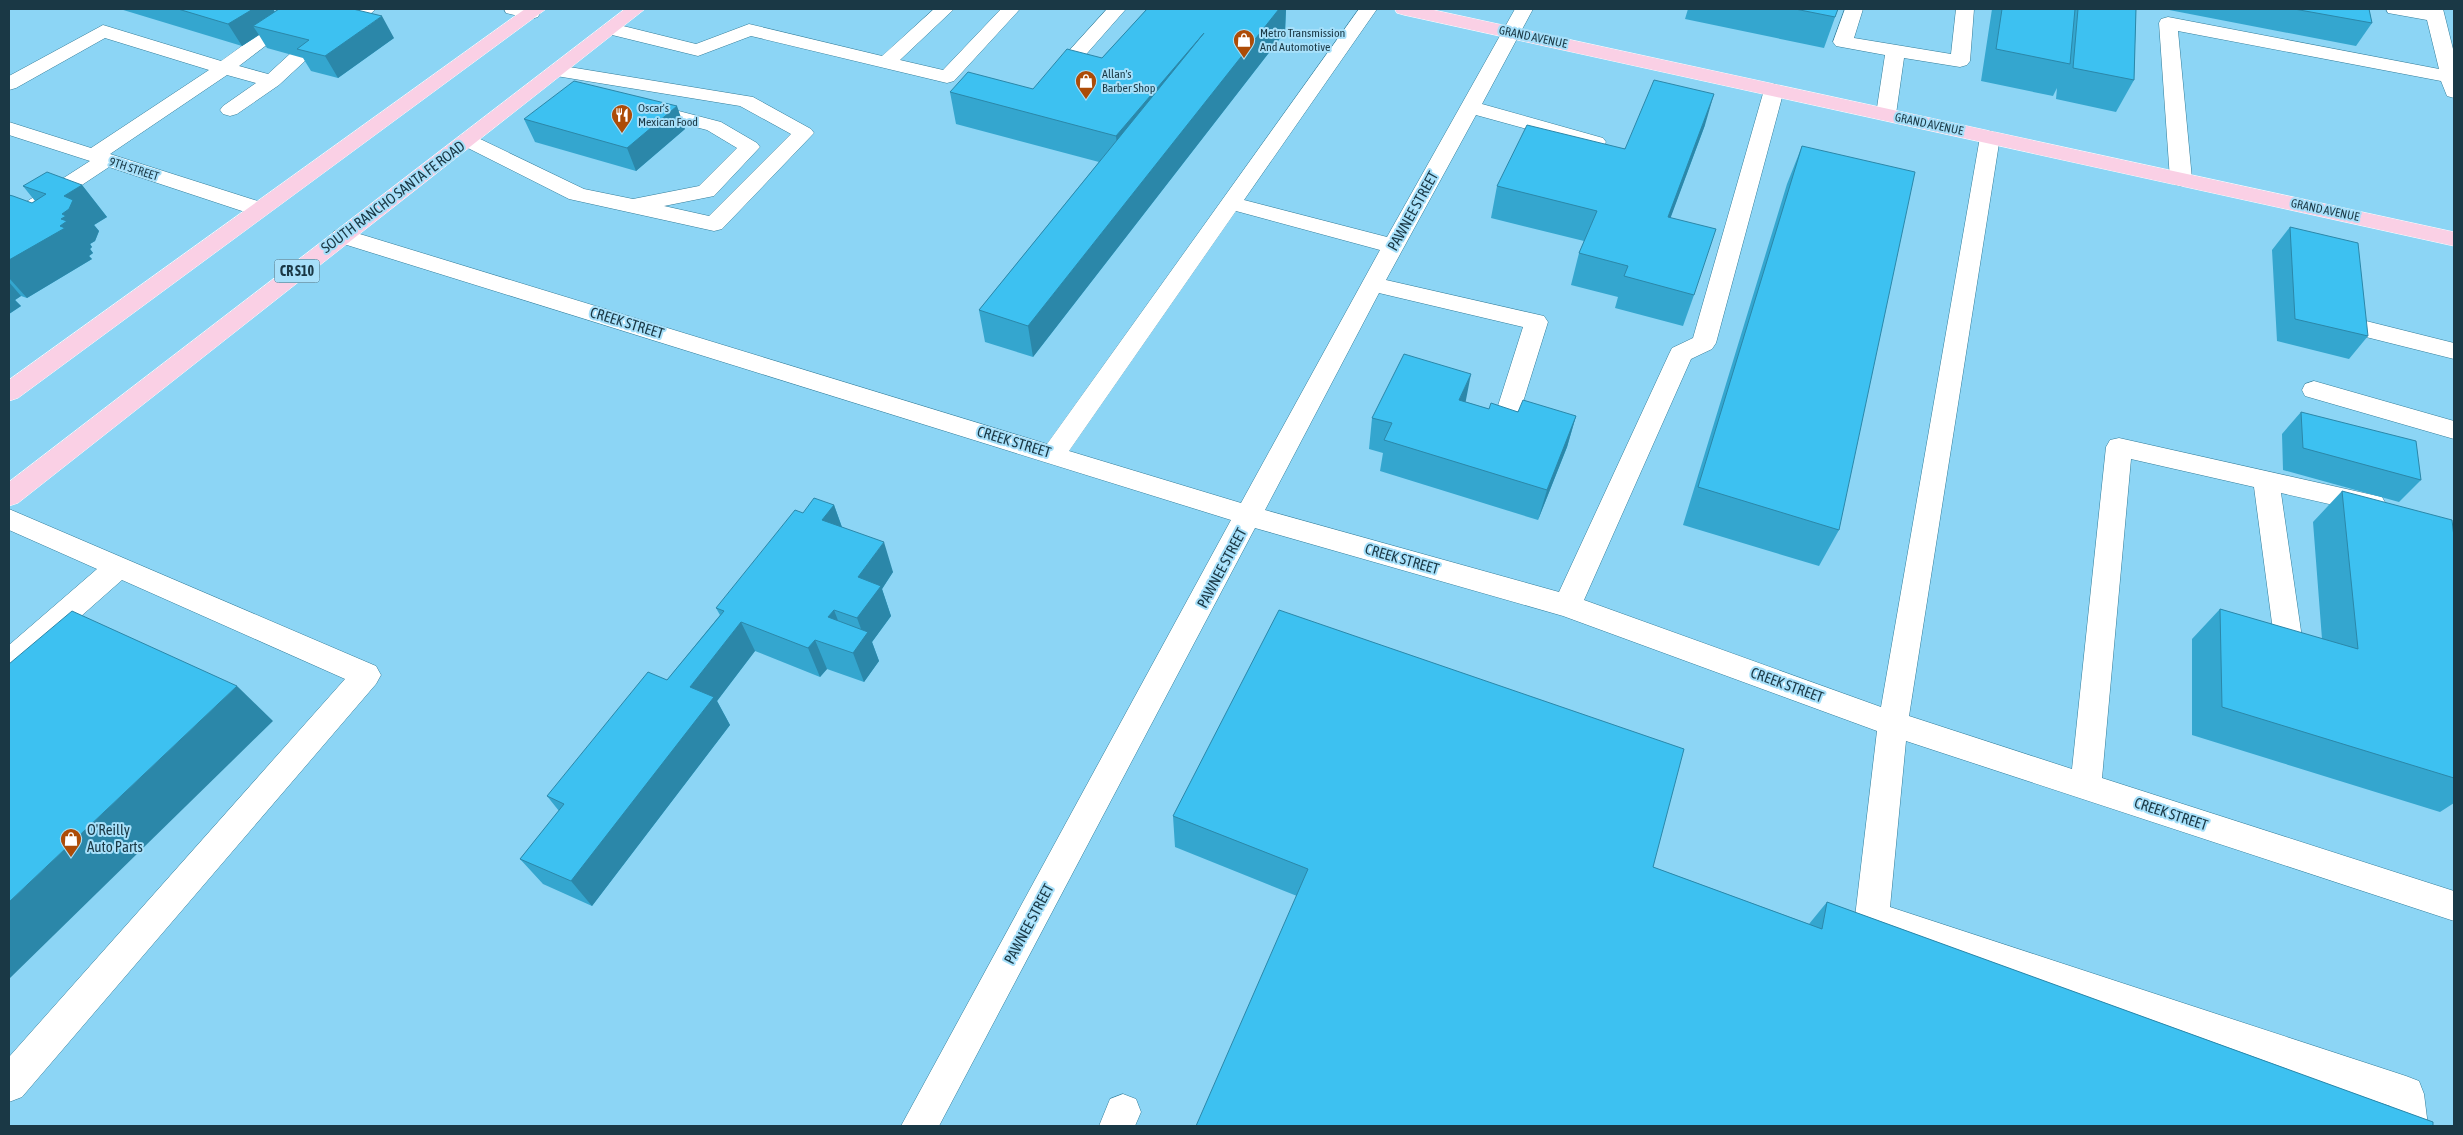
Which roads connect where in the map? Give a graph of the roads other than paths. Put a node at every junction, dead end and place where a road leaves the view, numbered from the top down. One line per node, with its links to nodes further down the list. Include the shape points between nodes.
1 (305, 9): 21 (street)
2 (367, 9): 15 (street)
3 (636, 9): 16 (main road, SOUTH RANCHO SANTA FE ROAD / CR S10)
4 (944, 9): 20 (street)
5 (1011, 9): 20 (street, via 947,77)
6 (1118, 9): 26 (street)
7 (1368, 9): 38 (street)
8 (1404, 9): 17 (main road, GRAND AVENUE)
9 (1524, 9): 17 (street, PAWNEE STREET)
10 (1854, 9): 18 (street, via 1844,42)
11 (1966, 9): 18 (street, via 1960,61)
12 (2395, 9): 14 (street)
13 (527, 10): 40 (main road)
14 (2442, 23): 25 (street)
15 (344, 26)
16 (611, 29): 20 (street, via 698,50 745,23); 22 (main road, SOUTH RANCHO SANTA FE ROAD / CR S10)
17 (1511, 33): 27 (main road, GRAND AVENUE); 29 (street, PAWNEE STREET)
18 (1895, 51): 31 (street)
19 (299, 56): 23 (street)
20 (886, 62)
21 (224, 68): 23 (street); 24 (street, via 103,31); 36 (street)
22 (557, 71): 28 (street); 34 (main road, SOUTH RANCHO SANTA FE ROAD / CR S10)
23 (272, 80): 30 (street)
24 (9, 84)
25 (2452, 85): 37 (street, via 2168,24)
26 (1045, 89)
27 (1774, 90): 31 (main road, GRAND AVENUE); 59 (street, via 1704,343 1680,354)
28 (622, 96): 39 (street, via 714,126 750,147 706,191); 39 (street, via 746,101 804,133 714,224)
29 (1470, 107): 35 (street); 44 (street, PAWNEE STREET)
30 (230, 110)
31 (1886, 114): 33 (main road, GRAND AVENUE)
32 (13, 133): 36 (street, 9TH STREET)
33 (1990, 137): 37 (main road, GRAND AVENUE); 62 (street)
34 (468, 140): 39 (street, via 577,194); 42 (main road, SOUTH RANCHO SANTA FE ROAD / CR S10)
35 (1596, 142)
36 (100, 158): 40 (street, 9TH STREET); 41 (street)
37 (2181, 179): 43 (main road, GRAND AVENUE)
38 (1231, 203): 44 (street); 52 (street)
39 (630, 206)
40 (259, 209): 49 (main road)
41 (9, 223)
42 (342, 236): 52 (street, CREEK STREET); 54 (main road, SOUTH RANCHO SANTA FE ROAD / CR S10)
43 (2454, 238)
44 (1393, 246): 45 (street, PAWNEE STREET)
45 (1373, 284): 50 (street, via 1536,322); 56 (street, PAWNEE STREET)
46 (2366, 329): 47 (street)
47 (2454, 351)
48 (2314, 390): 51 (street)
49 (9, 392)
50 (1509, 412)
51 (2454, 430)
52 (1053, 454): 56 (street, CREEK STREET)
53 (2266, 480): 55 (street); 60 (street); 63 (street, via 2119,447)
54 (9, 496)
55 (2398, 510)
56 (1250, 516): 59 (street, CREEK STREET); 66 (street, PAWNEE STREET)
57 (9, 519): 58 (street)
58 (119, 567): 61 (street); 65 (street, via 366,675)
59 (1567, 606): 62 (street, CREEK STREET)
60 (2288, 638)
61 (9, 662)
62 (1893, 724): 63 (street, CREEK STREET); 67 (street, via 1872,918 2406,1094)
63 (2086, 787): 64 (street, CREEK STREET)
64 (2454, 906)
65 (9, 1084)
66 (919, 1126)
67 (2410, 1126)

